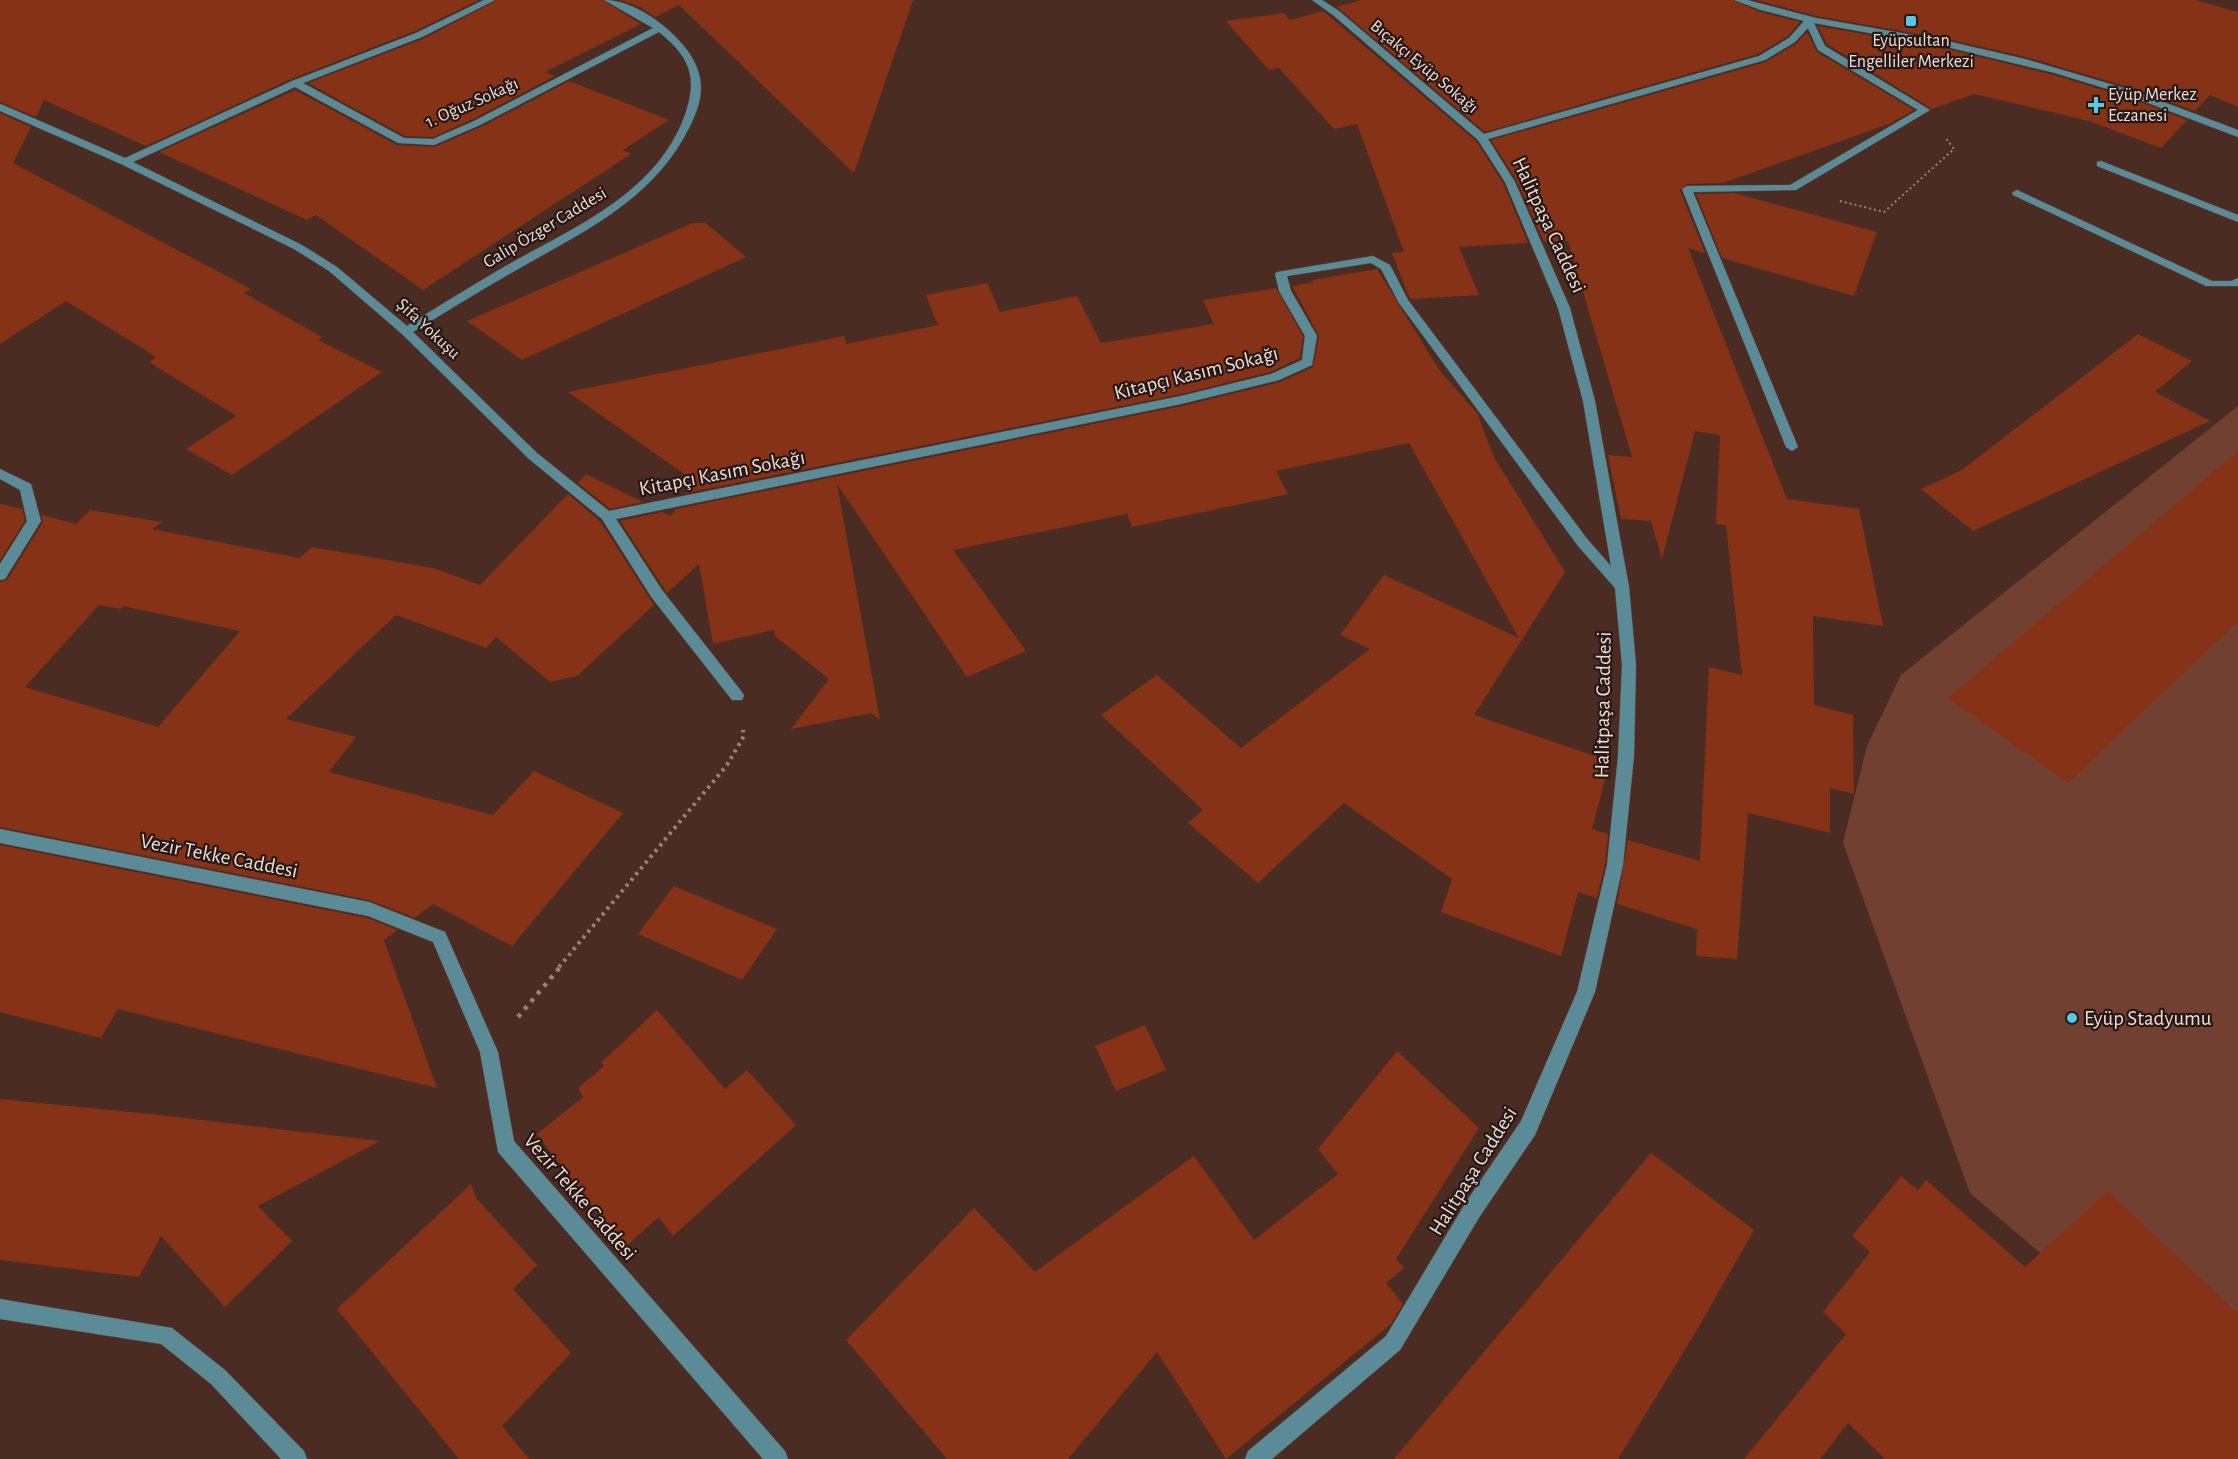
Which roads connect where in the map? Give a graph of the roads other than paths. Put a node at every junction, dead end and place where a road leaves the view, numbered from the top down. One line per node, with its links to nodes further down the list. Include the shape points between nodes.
1 (490, 0): 7 (street, via 419,34)
2 (608, 0): 6 (street, Galip Özger Caddesi)
3 (1316, 0): 10 (street, Bıçakçı Eyüp Sokağı)
4 (1738, 0): 5 (street)
5 (1809, 21): 9 (street, via 1947,44 2074,73); 10 (street, Halitpaşa Caddesi, via 1792,40 1762,58); 17 (street, via 1821,48 1925,110 1792,189 1688,189)
6 (660, 28): 7 (street, 1. Oğuz Sokağı, via 434,142 402,141); 16 (street, Galip Özger Caddesi, via 680,45 696,72 693,103 662,164 638,189 590,224)
7 (296, 83): 11 (street)
8 (0, 107): 11 (street, Şifa Yokuşu)
9 (2238, 134)
10 (1482, 138): 21 (street, Halitpaşa Caddesi, via 1510,182 1564,308 1589,401)
11 (124, 162): 16 (street, Şifa Yokuşu, via 298,247 333,269)
12 (2101, 164): 14 (street)
13 (2017, 193): 15 (street, via 2210,284 2234,285)
14 (2238, 219)
15 (2238, 281)
16 (406, 331): 19 (street, Şifa Yokuşu, via 533,456)
17 (1792, 447)
18 (0, 473): 20 (street, via 26,487 34,521)
19 (607, 516): 21 (street, Kitapçı Kasım Sokağı, via 1181,400 1275,377 1308,362 1311,336 1285,291 1281,274 1373,259 1386,267 1403,301 1583,543); 22 (street, Şifa Yokuşu, via 657,594)
20 (0, 575)
21 (1622, 588): 27 (street, Halitpaşa Caddesi, via 1629,665 1626,756 1615,865 1586,992 1528,1128 1473,1209 1393,1343)
22 (737, 696)
23 (0, 836): 26 (street, Vezir Tekke Caddesi, via 369,909 439,937 489,1052 505,1144)
24 (0, 1309): 25 (street, via 165,1335 218,1377)
25 (296, 1459)
26 (777, 1459)
27 (1256, 1459)

